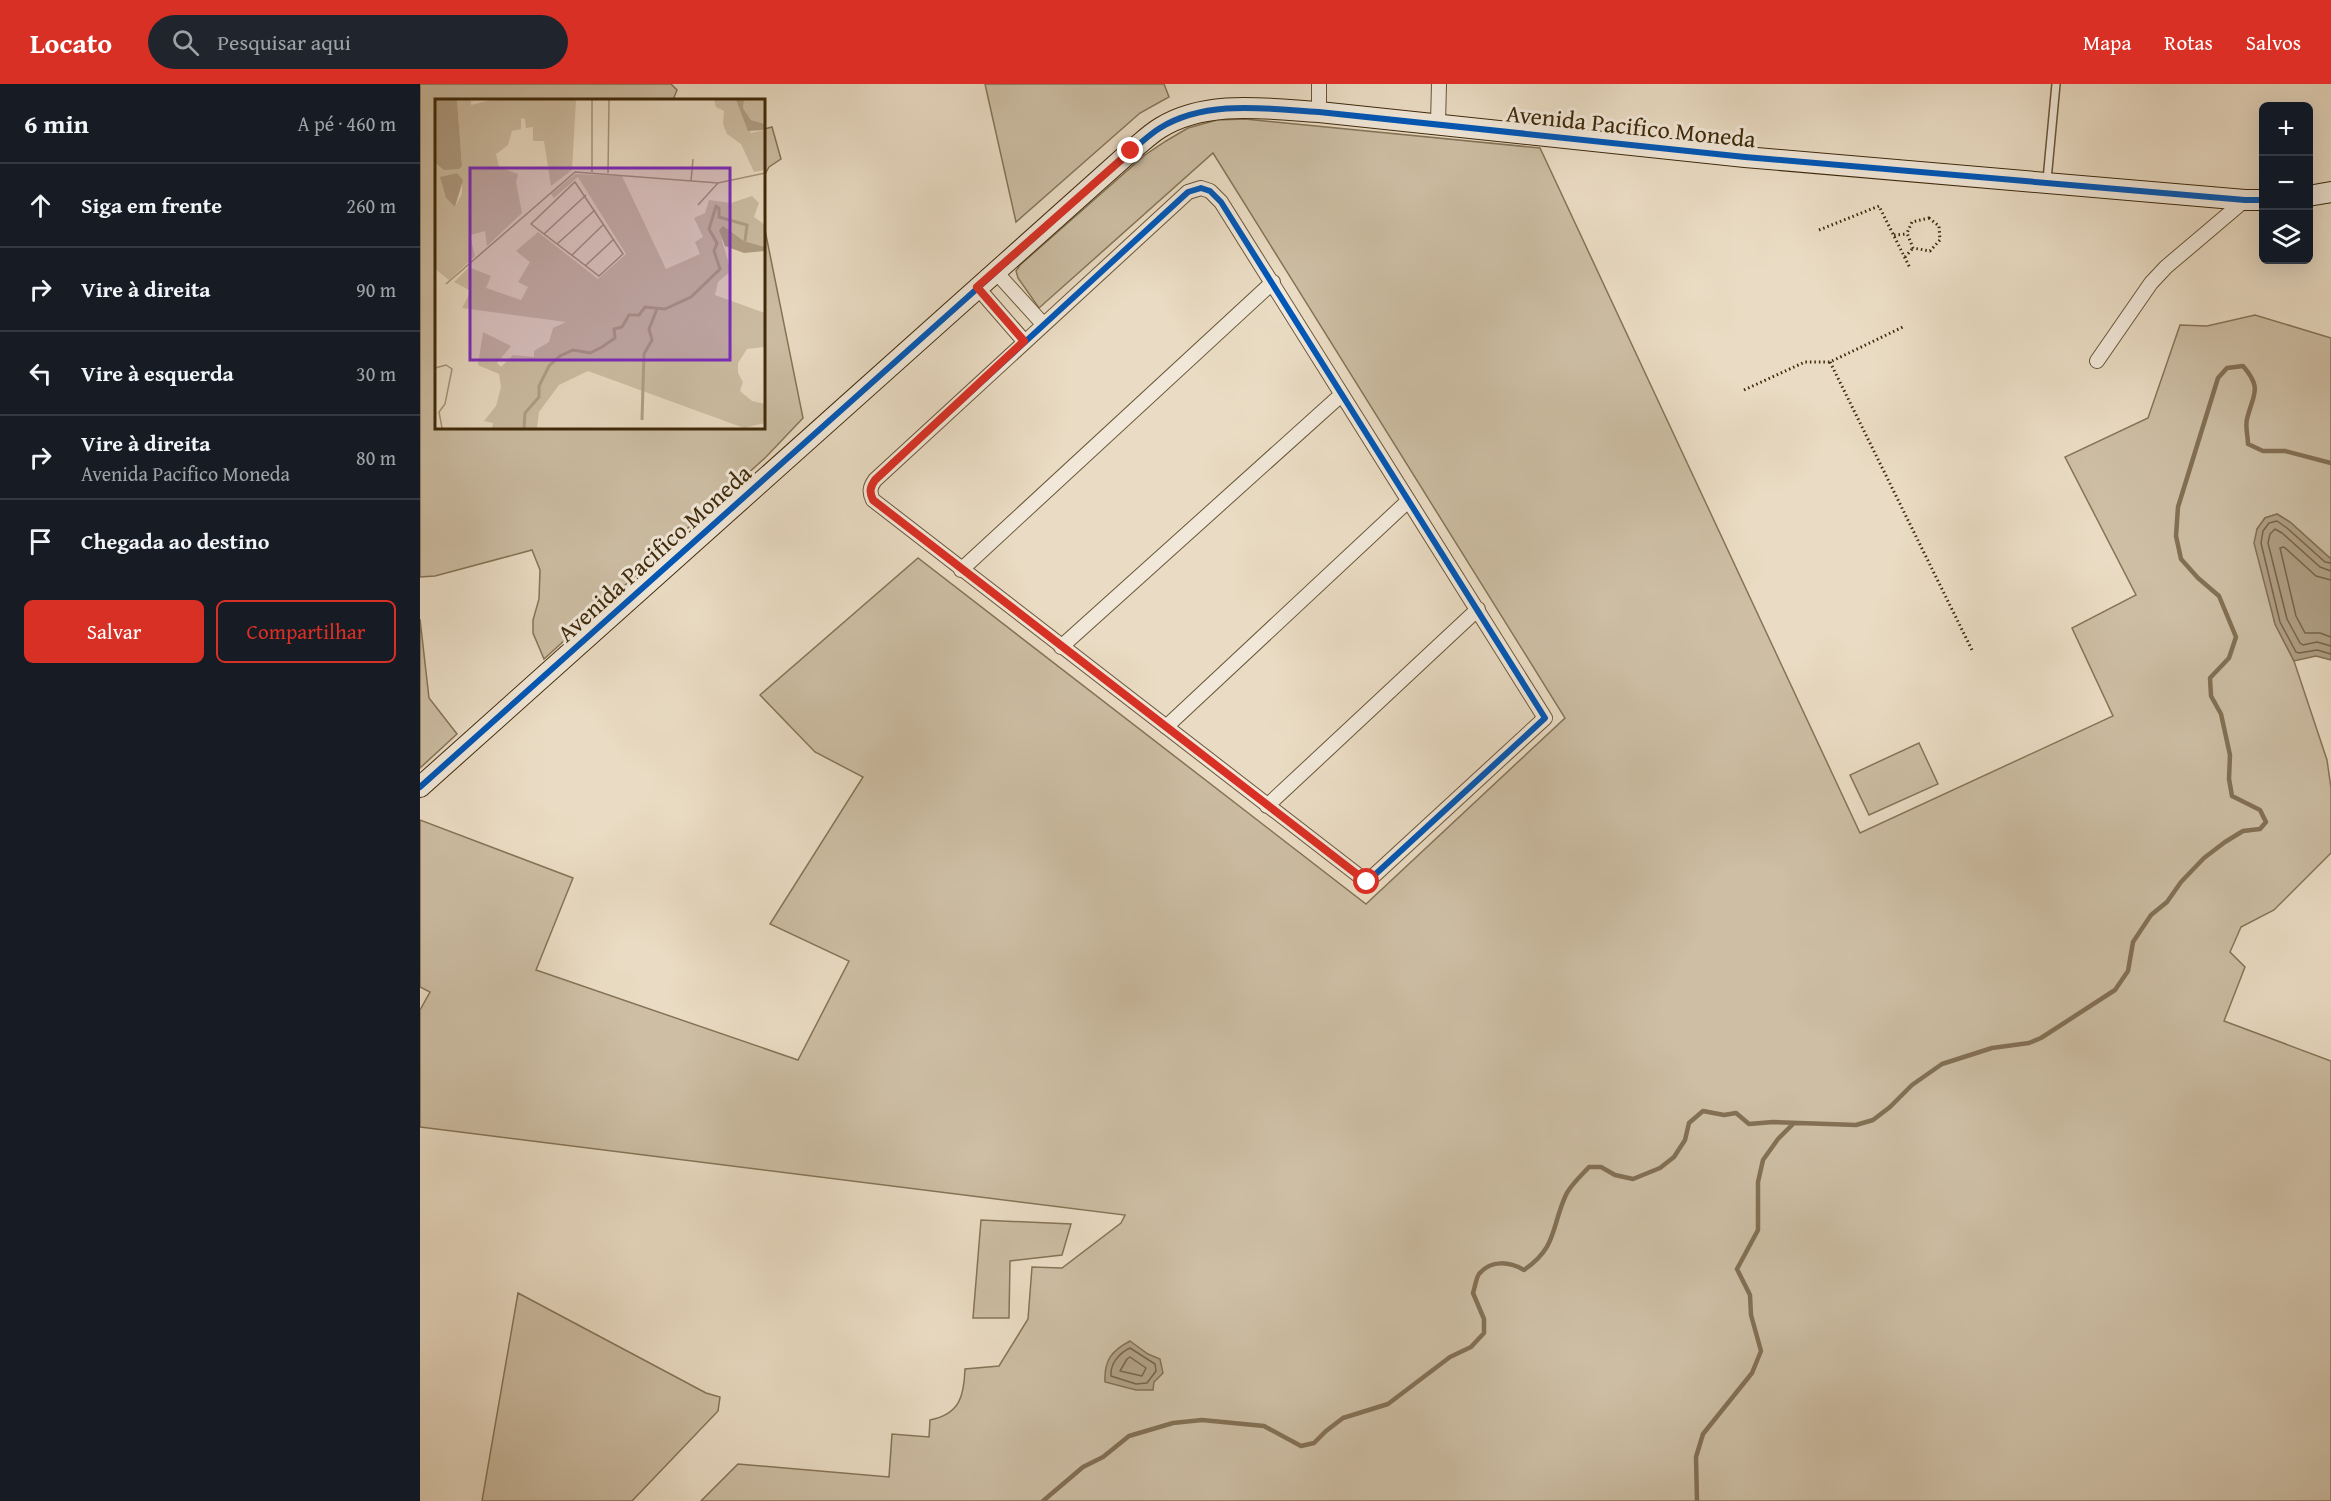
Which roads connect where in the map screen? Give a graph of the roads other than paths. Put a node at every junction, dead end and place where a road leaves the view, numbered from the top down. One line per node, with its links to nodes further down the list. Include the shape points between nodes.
1 (1319, 84): 4 (street)
2 (1439, 84): 5 (street)
3 (2056, 84): 6 (lane)
4 (1319, 112): 5 (street, Avenida Pacifico Moneda); 10 (street, Avenida Pacifico Moneda, via 1226,108 1189,116 1161,128)
5 (1438, 123): 6 (street, Avenida Pacifico Moneda, via 1744,157)
6 (2047, 183): 9 (street, Avenida Pacifico Moneda)
7 (2331, 192): 8 (street)
8 (2313, 195)
9 (2254, 200): 15 (street, via 2166,267)
10 (995, 271): 12 (street, Avenida Pacifico Moneda); 13 (street)
11 (1273, 282): 13 (street, via 1221,202 1210,191 1194,189); 16 (street); 18 (street)
12 (977, 287): 14 (street); 22 (street, Avenida Pacifico Moneda)
13 (1043, 324): 14 (street)
14 (1024, 341): 18 (street, via 871,485 873,500)
15 (2097, 361)
16 (1341, 395): 17 (street); 20 (street)
17 (1408, 501): 19 (street); 21 (street)
18 (961, 570): 20 (street)
19 (1478, 609): 23 (street); 23 (street, via 1545,718 1367,882)
20 (1061, 647): 21 (street)
21 (1166, 727): 23 (street)
22 (420, 788)
23 (1267, 806)

